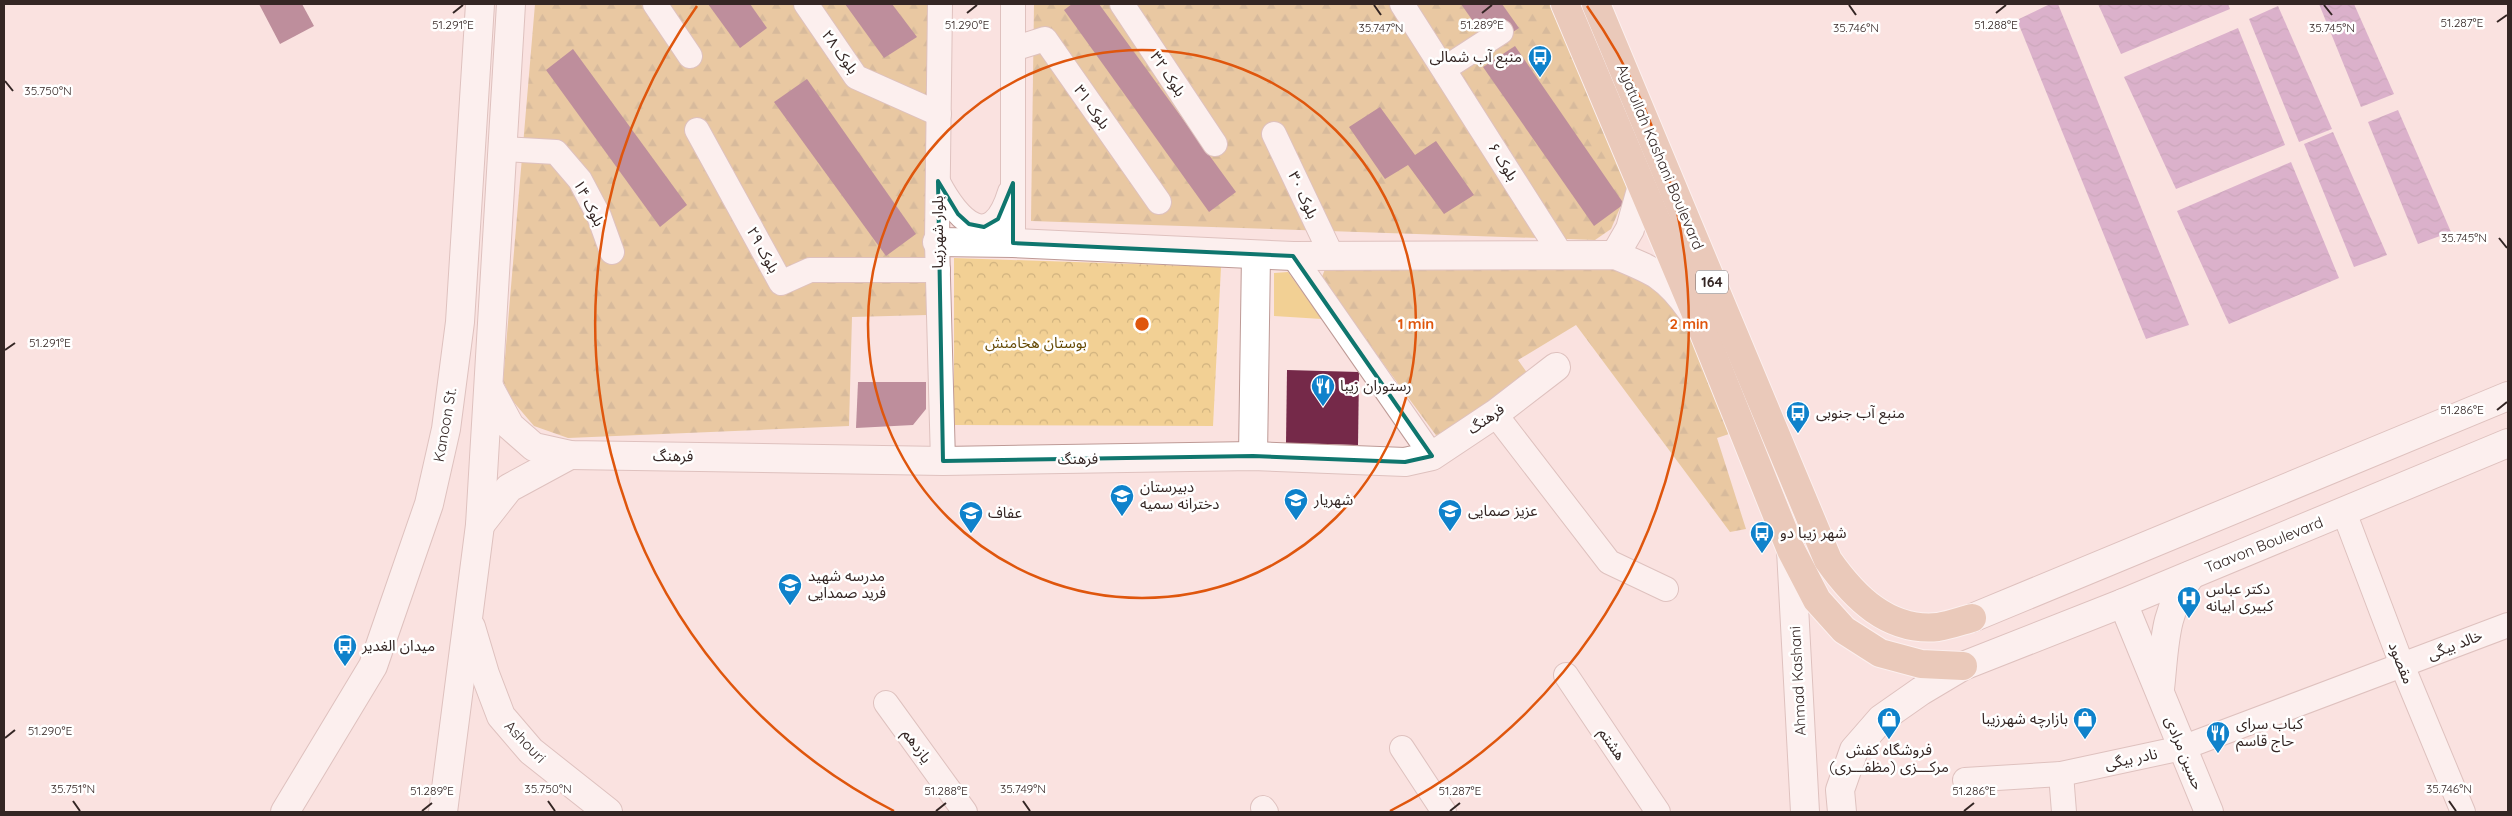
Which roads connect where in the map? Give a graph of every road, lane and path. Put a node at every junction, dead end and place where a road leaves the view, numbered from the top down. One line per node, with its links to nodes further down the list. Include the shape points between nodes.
1 (480, 4): 24 (main road, Kanoon St.)
2 (511, 4): 19 (main road)
3 (655, 4): 13 (street)
4 (806, 4): 15 (street, بلوک ۲۸, via 856,77)
5 (940, 4): 15 (street, بلوار شهرزیبا)
6 (1013, 4): 12 (street)
7 (1122, 4): 18 (street, بلوک ۳۲)
8 (1402, 4): 14 (street, بلوک ۶)
9 (1565, 4): 22 (main road, Ayatullah Kashani Boulevard / 164)
10 (1596, 4): 40 (main road, Ayatullah Kashani Boulevard / 164, via 1828,560 1847,588 1872,610 1906,624 1938,627 1972,618)
11 (1501, 32): 14 (street)
12 (1013, 49): 21 (street); 23 (street, بلوک ۳۱, via 1045,39)
13 (690, 56)
14 (1444, 69): 33 (street, بلوک ۶)
15 (939, 114): 20 (street, بلوار شهرزیبا)
16 (697, 130): 34 (street, بلوک ۲۹, via 781,283 810,270)
17 (1274, 134): 32 (street, بلوک ۳۰)
18 (1215, 144)
19 (502, 150): 25 (main road); 28 (street, بلوک ۱۴, via 556,152 580,180 599,216)
20 (938, 181): 21 (street, via 958,214 969,224 984,227 998,219); 26 (street, بلوار شهرزیبا)
21 (1013, 183): 27 (street)
22 (1642, 186): 30 (main road, via 1630,229); 37 (main road, Ayatullah Kashani Boulevard / 164)
23 (1159, 202)
24 (465, 212): 25 (main road, via 476,228 485,230 493,226); 35 (main road, Kanoon St.)
25 (498, 216): 36 (main road)
26 (937, 242): 27 (main road); 34 (street, بلوار شهرزیبا)
27 (1013, 243): 29 (main road)
28 (612, 252)
29 (1256, 255): 31 (main road); 44 (main road)
30 (1615, 255): 33 (main road); 37 (main road, via 1653,270 1675,287)
31 (1293, 256): 32 (main road); 45 (street)
32 (1332, 256): 33 (main road)
33 (1562, 256)
34 (938, 270): 46 (street, بلوار شهرزیبا)
35 (461, 298): 36 (main road, via 464,288 479,282 489,287); 64 (main road, Kanoon St., via 446,429 426,513 373,666)
36 (494, 300): 39 (main road)
37 (1699, 321): 49 (main road, Ayatullah Kashani Boulevard / 164)
38 (1556, 366): 41 (main road, فرهنگ)
39 (489, 386): 43 (main road, فرهنگ, via 510,426 528,442 534,447); 48 (main road)
40 (2508, 396)
41 (1495, 414): 45 (main road, فرهنگ); 51 (street, via 1609,562)
42 (2508, 443): 47 (main road, Taavon Boulevard)
43 (570, 455): 46 (main road, فرهنگ); 48 (main road, via 509,488)
44 (1253, 456): 45 (main road, فرهنگ, via 1405,462); 46 (main road, فرهنگ)
45 (1432, 456)
46 (943, 461)
47 (2344, 512): 50 (main road, Taavon Boulevard); 55 (street, مقصود)
48 (480, 525): 53 (main road)
49 (1791, 550): 56 (main road, Ayatullah Kashani Boulevard, via 1817,600 1844,630 1880,654 1921,664); 70 (main road, Ahmad Kashani / 164)
50 (2191, 575): 52 (main road, Taavon Boulevard); 58 (main road, حسین مرادی, via 2171,608)
51 (1666, 589)
52 (2123, 602): 56 (main road, Taavon Boulevard); 58 (main road, حسین مرادی)
53 (468, 618): 65 (main road); 66 (main road, Ashouri, via 501,716 531,752)
54 (2508, 625): 55 (street, خالد بیگی)
55 (2402, 665): 61 (street, نادر بیگی); 74 (street, مقصود)
56 (1963, 666): 71 (main road, via 1881,718 1854,750 1840,790)
57 (1566, 675): 69 (street, هشتم)
58 (2160, 693): 61 (main road, حسین مرادی)
59 (886, 703): 67 (street, یازدهم)
60 (1402, 748): 68 (street)
61 (2182, 748): 62 (street, نادر بیگی); 73 (main road, حسین مرادی)
62 (2061, 774): 63 (street, نادر بیگی); 72 (street)
63 (1965, 780)
64 (285, 812)
65 (443, 812)
66 (608, 812)
67 (965, 812)
68 (1444, 812)
69 (1658, 812)
70 (1805, 812)
71 (1842, 812)
72 (2064, 812)
73 (2209, 812)
74 (2463, 812)

